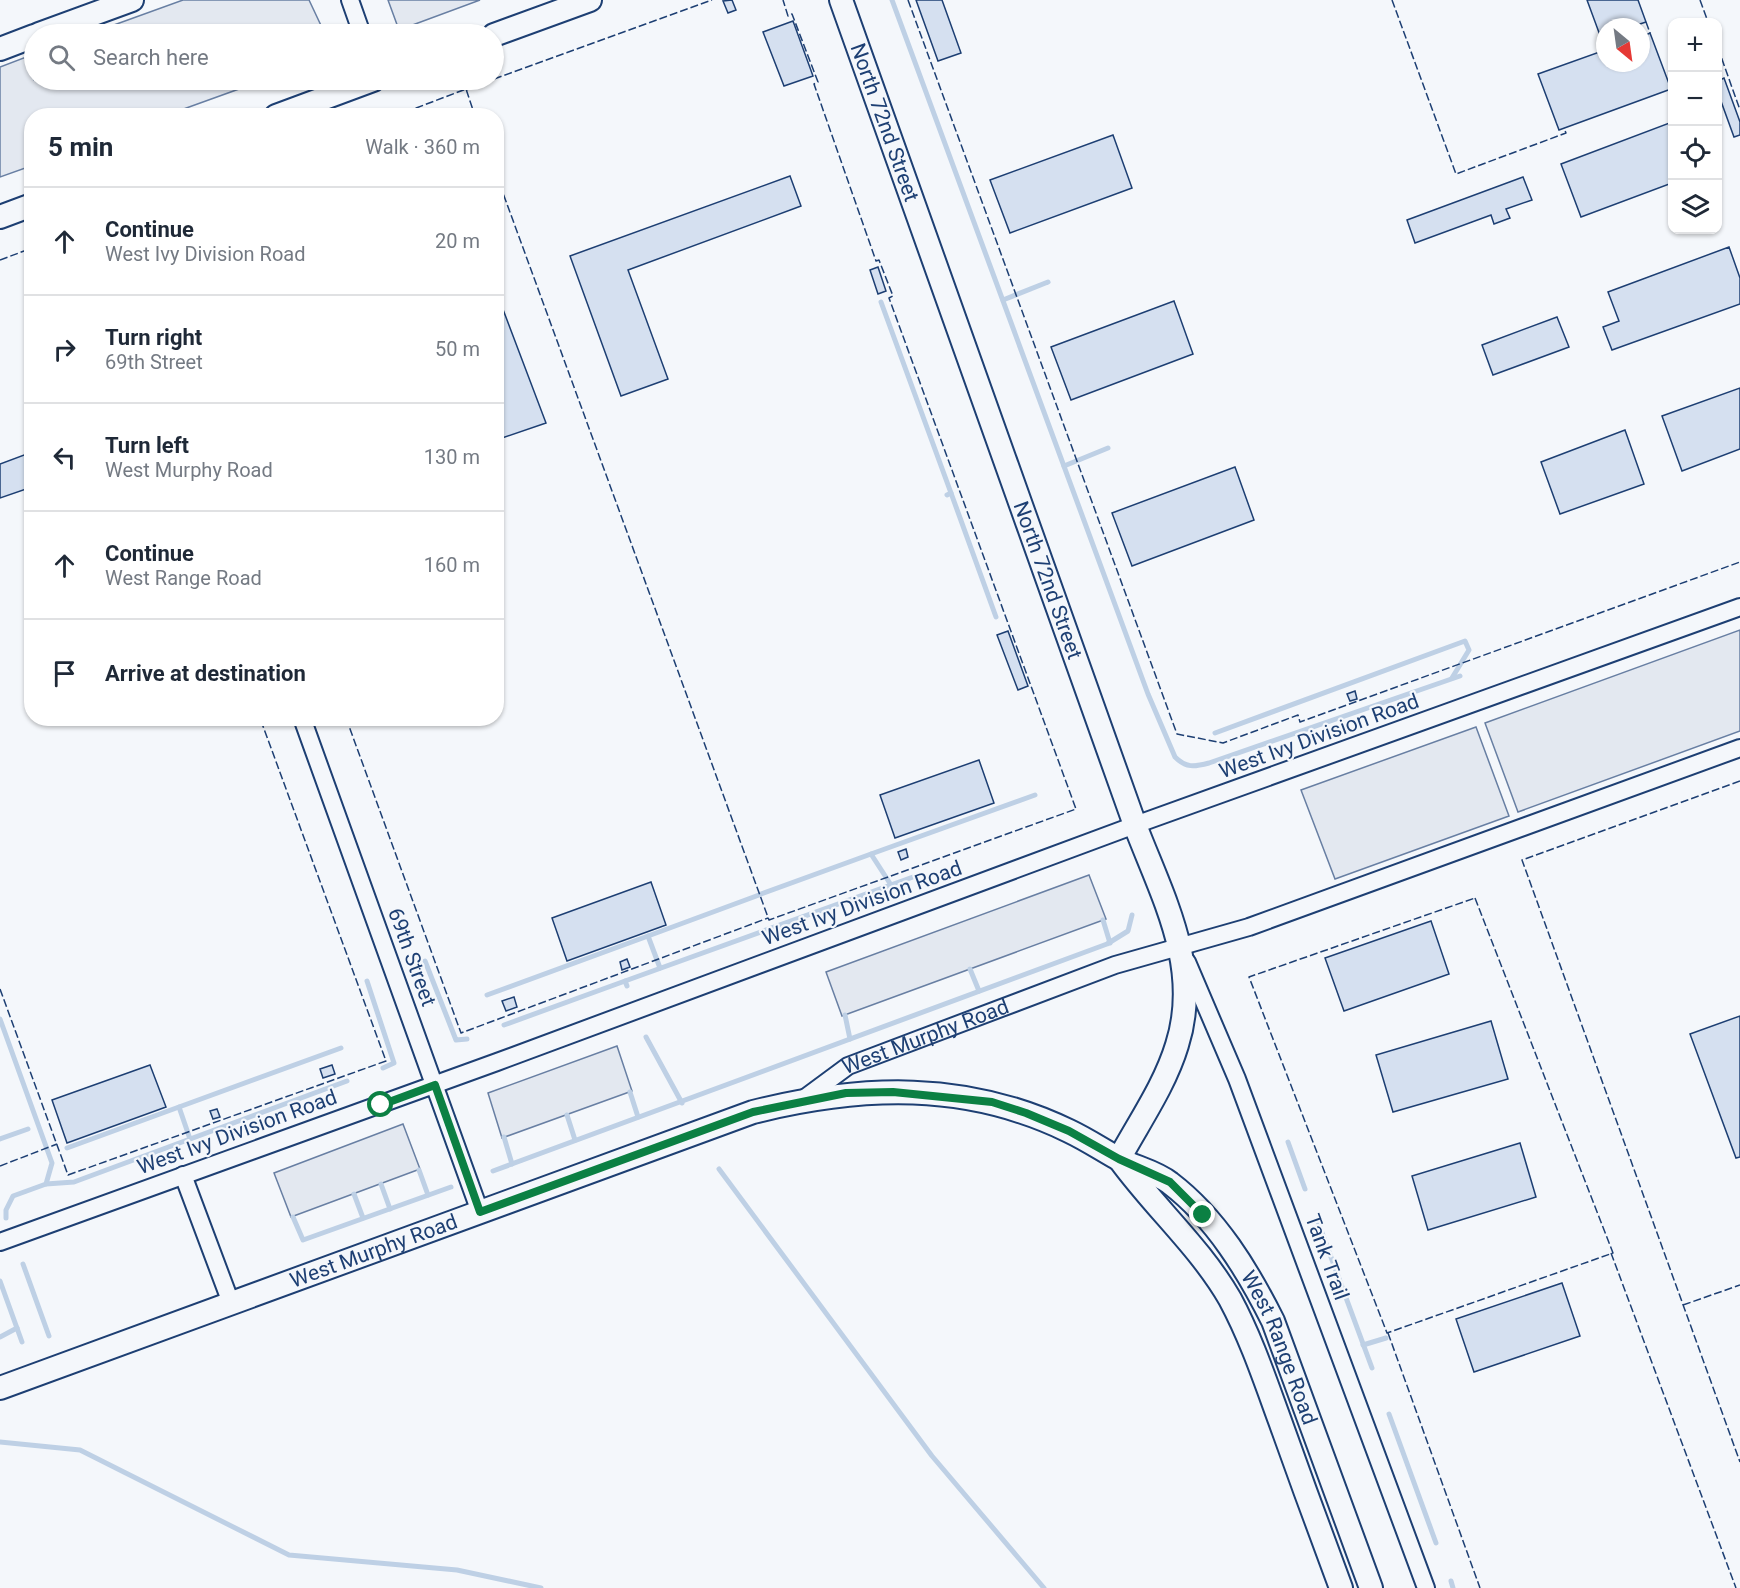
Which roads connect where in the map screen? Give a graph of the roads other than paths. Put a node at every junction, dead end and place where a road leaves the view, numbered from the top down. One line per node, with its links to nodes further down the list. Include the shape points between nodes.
1 (132, 0): 5 (street)
2 (350, 0): 6 (street)
3 (591, 0): 7 (street)
4 (841, 0): 17 (street, North 72nd Street)
5 (66, 24)
6 (358, 24)
7 (504, 31)
8 (24, 40): 9 (street)
9 (0, 49)
10 (346, 90): 11 (street)
11 (298, 108)
12 (24, 208): 13 (street)
13 (0, 217)
14 (1740, 607): 17 (street, West Ivy Division Road)
15 (305, 726): 19 (street, 69th Street)
16 (1740, 748): 18 (street, West Murphy Road, via 1249,927)
17 (1135, 825): 18 (street, North 72nd Street); 19 (street, West Ivy Division Road)
18 (1180, 945): 20 (street, West Murphy Road, via 1115,965 848,1066); 21 (street, North 72nd Street, via 1186,983 1177,1045); 29 (street, Tank Trail, via 1237,1079)
19 (435, 1085): 22 (street, West Ivy Division Road); 23 (street, 69th Street)
20 (801, 1100): 21 (street, West Range Road, via 846,1093 893,1092 992,1102 1069,1131); 23 (street, West Murphy Road, via 753,1112)
21 (1119, 1159): 27 (street, West Range Road, via 1202,1258 1229,1298 1262,1371); 28 (street, West Range Road, via 1170,1182 1231,1248 1255,1285 1288,1360)
22 (183, 1175): 24 (street, West Ivy Division Road); 25 (street)
23 (480, 1212): 25 (street, West Murphy Road)
24 (0, 1242)
25 (231, 1303): 26 (street, West Murphy Road)
26 (0, 1388)
27 (1341, 1588)
28 (1371, 1588)
29 (1426, 1588)

